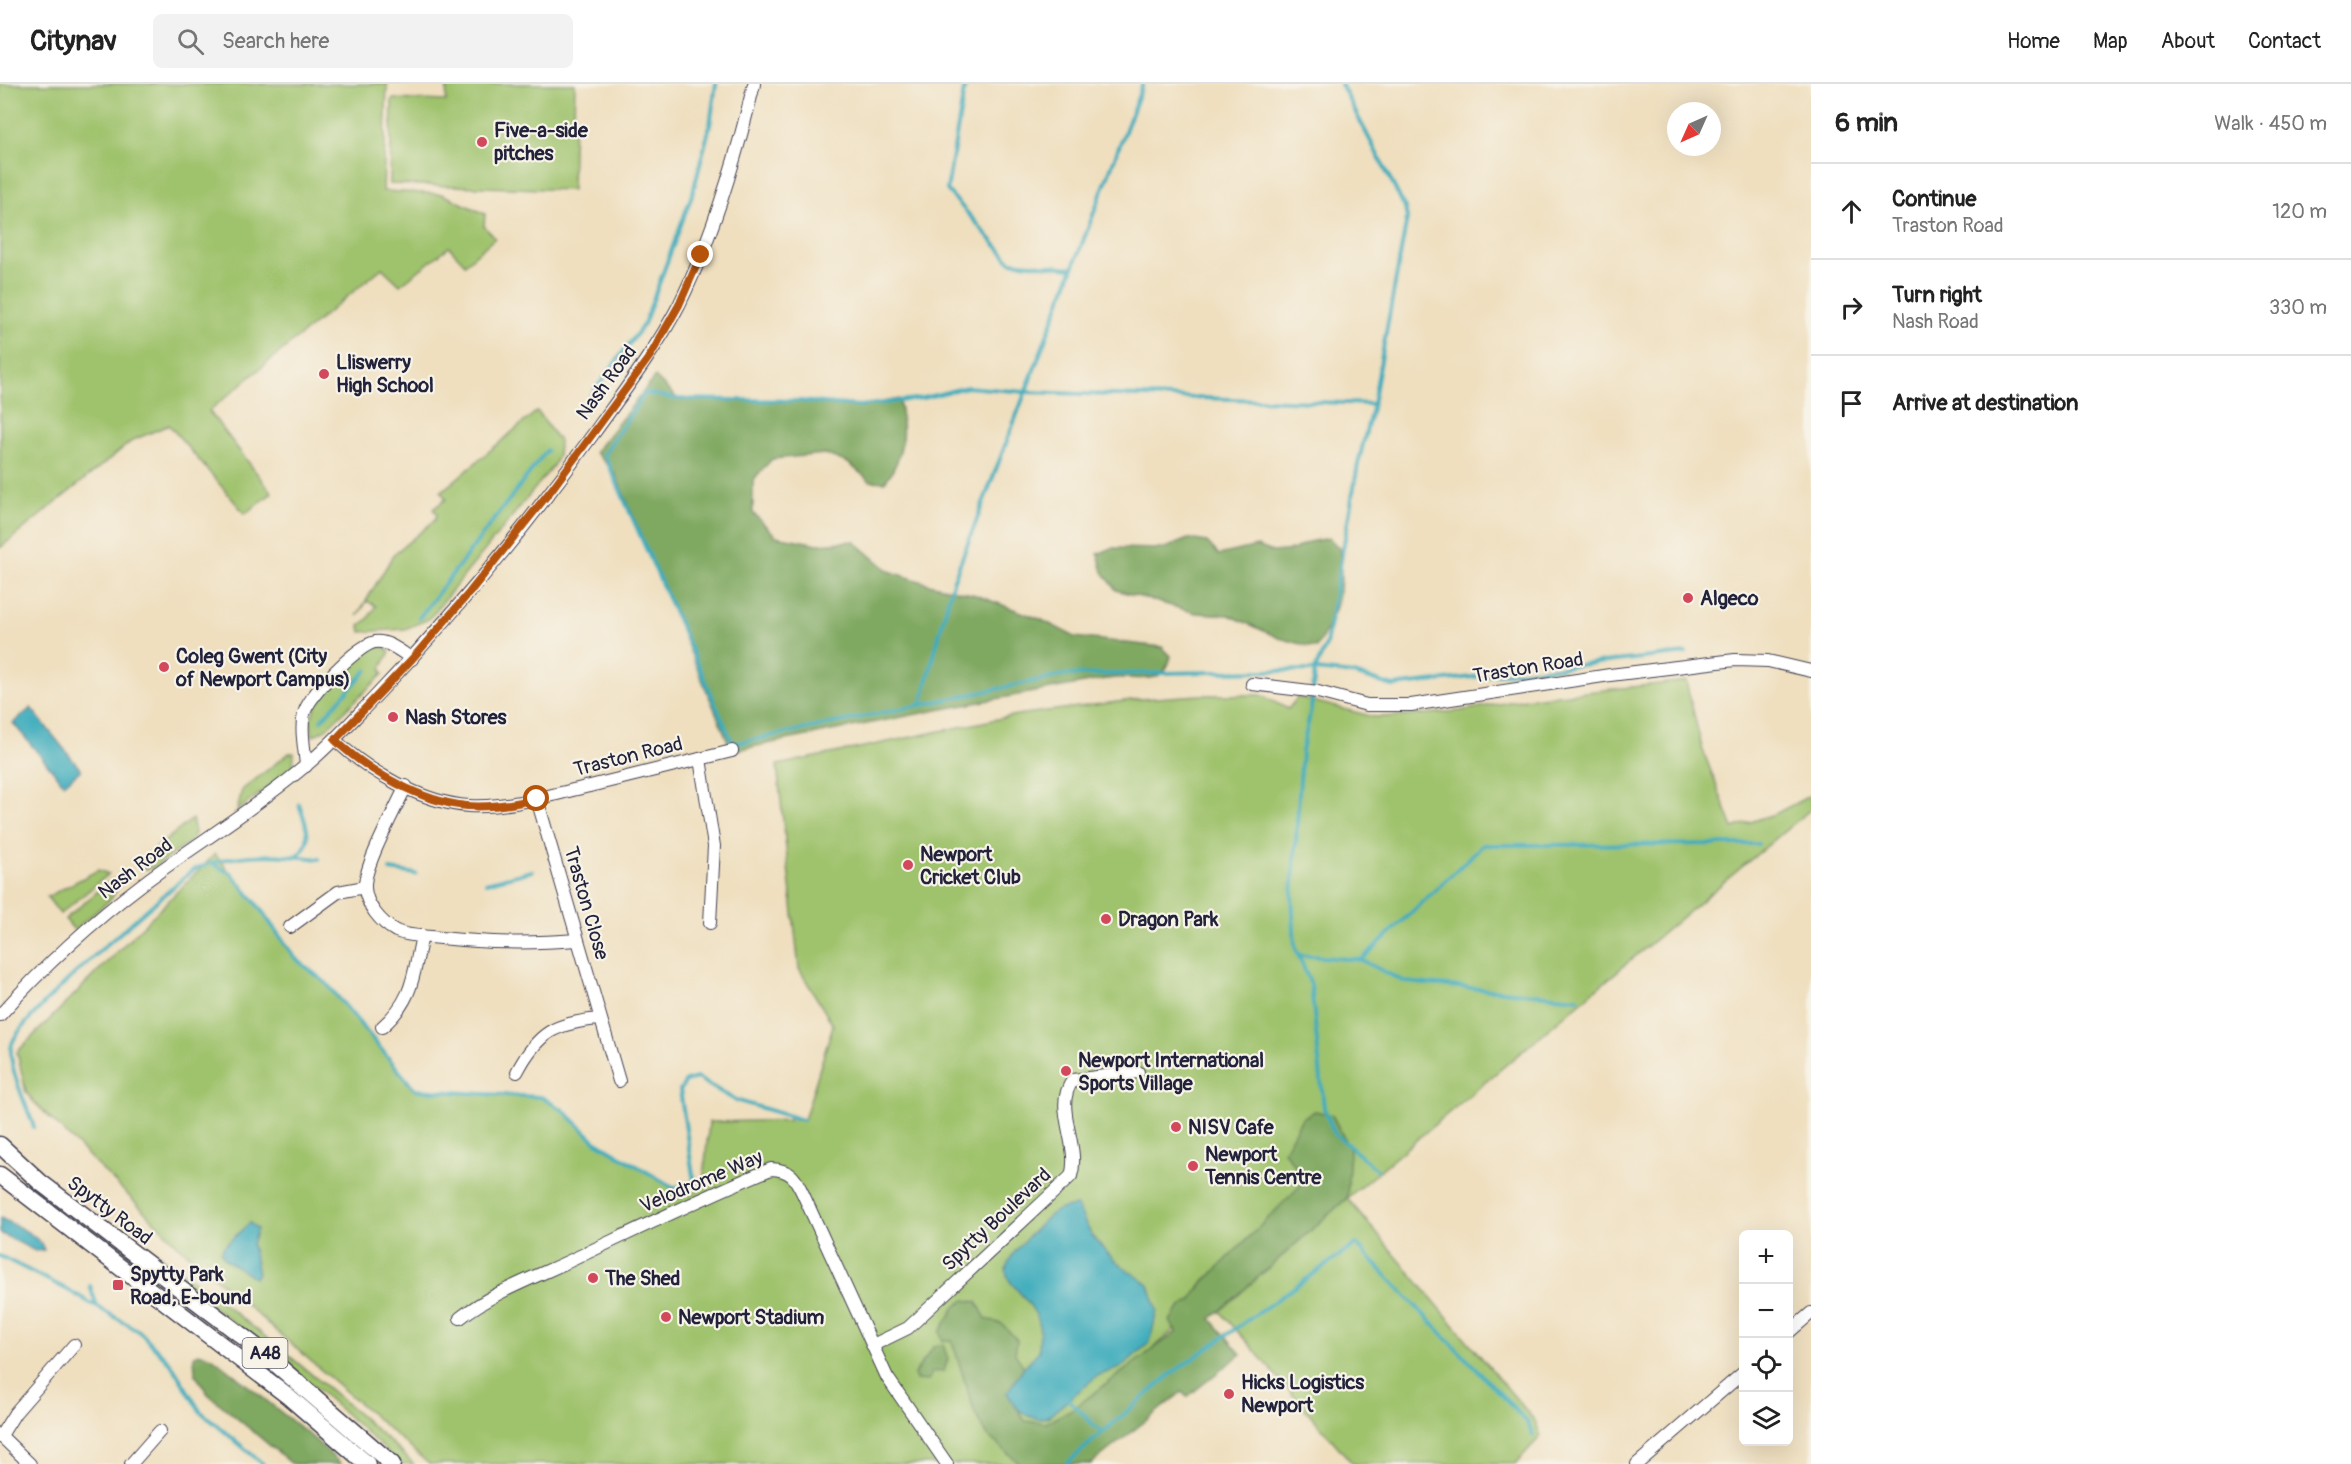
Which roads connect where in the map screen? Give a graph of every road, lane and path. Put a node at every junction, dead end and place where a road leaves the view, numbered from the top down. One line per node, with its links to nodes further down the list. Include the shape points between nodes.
1 (754, 84): 2 (street, Nash Road, via 701,255 650,356 541,504)
2 (412, 659): 5 (street, Nash Road); 8 (street, via 384,642 360,648 310,700 303,725)
3 (1811, 671): 4 (street, Traston Road, via 1768,661 1735,660 1411,705 1367,705 1318,692)
4 (1252, 684)
5 (335, 740): 8 (street, Nash Road); 9 (street, Traston Road, via 349,754)
6 (732, 751): 7 (street, Traston Road)
7 (700, 759): 10 (street, Traston Road); 12 (street, via 714,846)
8 (306, 766): 16 (street, Nash Road, via 82,932)
9 (406, 786): 10 (street, Traston Road, via 429,797 466,806); 11 (street, via 371,863)
10 (537, 799): 15 (street, Traston Close)
11 (365, 887): 13 (street, via 338,892); 14 (street, via 372,908 386,924 403,934)
12 (710, 923)
13 (290, 927)
14 (422, 936): 15 (street, via 517,945); 18 (street, via 408,998)
15 (578, 940): 17 (street, Traston Close)
16 (0, 1015)
17 (600, 1019): 19 (street, via 551,1029 529,1050); 21 (street, Traston Close)
18 (382, 1027)
19 (517, 1072)
20 (1138, 1072): 28 (street, Spytty Boulevard, via 1073,1080 1064,1097 1075,1163 1071,1176 908,1328)
21 (619, 1081)
22 (0, 1145): 35 (main road, Spytty Road / A48, via 40,1182 254,1345)
23 (0, 1175): 34 (main road, Spytty Road / A48, via 288,1396)
24 (1811, 1313): 26 (street)
25 (460, 1318): 28 (street, Velodrome Way, via 537,1276 763,1172 783,1169 793,1174)
26 (1793, 1329)
27 (74, 1345): 31 (street, via 22,1404)
28 (873, 1345): 36 (street, Velodrome Way, via 887,1377)
29 (1739, 1375): 37 (street)
30 (160, 1431): 33 (street)
31 (0, 1437): 32 (street)
32 (30, 1464)
33 (131, 1464)
34 (367, 1464)
35 (392, 1464)
36 (947, 1464)
37 (1637, 1464)

